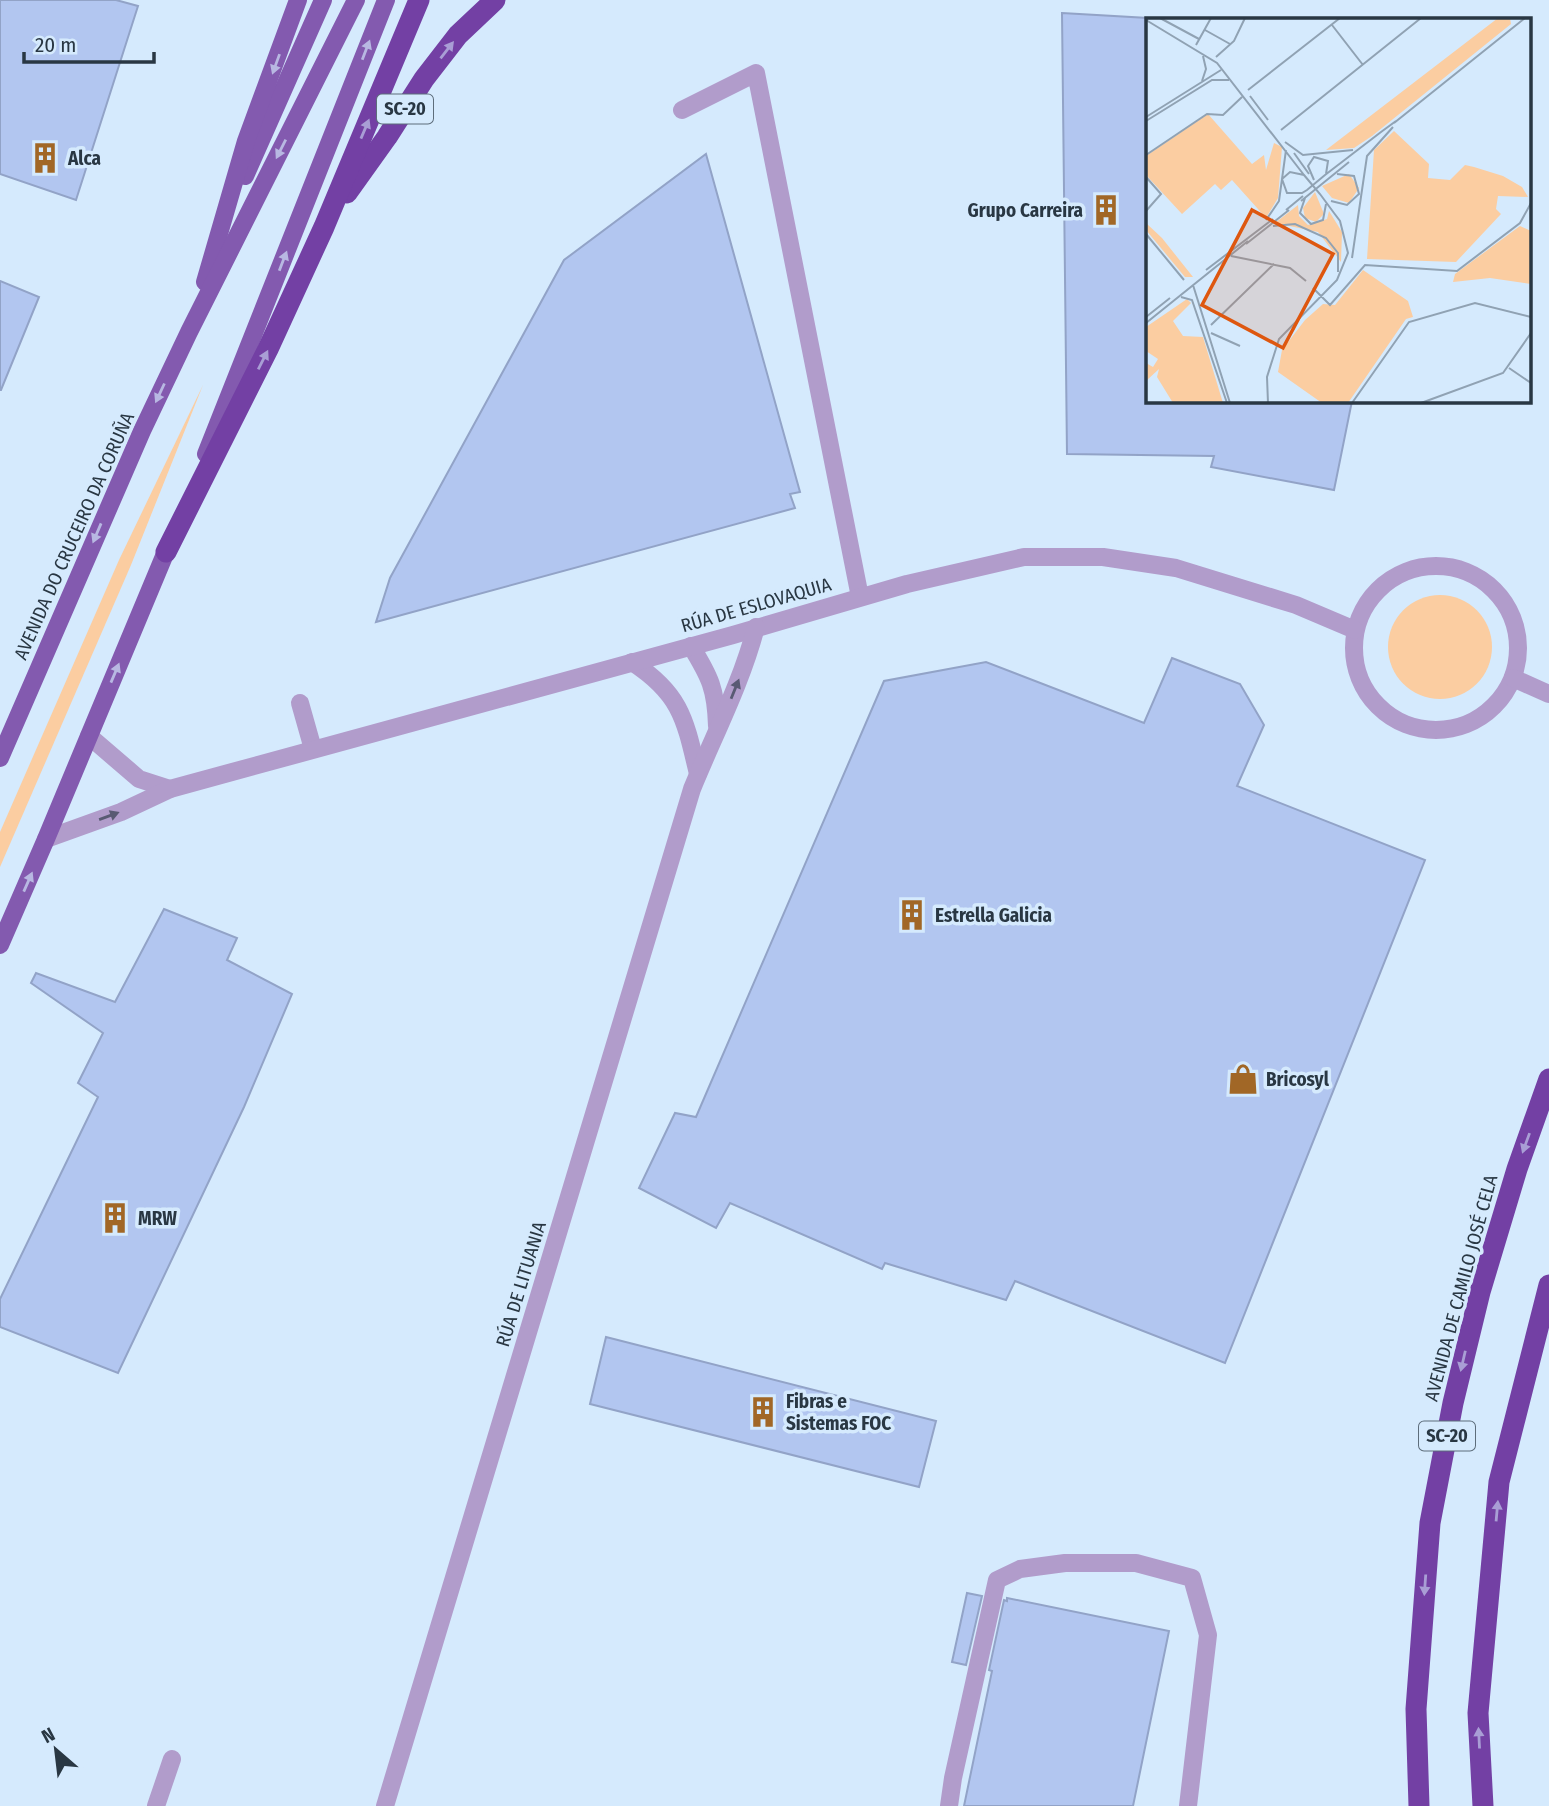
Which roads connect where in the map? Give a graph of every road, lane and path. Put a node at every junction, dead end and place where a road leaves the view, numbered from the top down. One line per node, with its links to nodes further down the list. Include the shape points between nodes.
1 (298, 0): 8 (main road, one-way to 8, via 246,141)
2 (323, 0): 8 (main road)
3 (356, 0): 10 (main road, one-way to 10)
4 (386, 0): 11 (main road, one-way to 4)
5 (419, 0): 9 (highway, one-way to 5)
6 (495, 0): 9 (highway, SC-20, one-way to 6, via 424,79 458,35)
7 (682, 110): 12 (street, via 756,73)
8 (225, 214): 10 (main road)
9 (324, 226): 11 (highway, one-way to 9)
10 (189, 331): 23 (main road, AVENIDA DO CRUCEIRO DA CORUÑA, one-way to 23)
11 (166, 552): 21 (main road, one-way to 11)
12 (860, 597): 13 (street, RÚA DE ESLOVAQUIA); 14 (street, RÚA DE ESLOVAQUIA, via 1024,557 1103,557 1176,568 1296,605)
13 (756, 627): 15 (street, RÚA DE ESLOVAQUIA); 20 (street, RÚA DE LITUANIA, one-way to 13)
14 (1355, 630): 17 (street, via 1354,658 1361,684 1377,707 1400,723 1425,730 1453,729 1479,719 1500,701); 17 (street, via 1366,605 1384,585 1407,571 1433,566 1460,569 1484,581 1503,600 1516,624 1519,651)
15 (691, 646): 16 (street, RÚA DE ESLOVAQUIA); 20 (street, via 711,680)
16 (632, 662): 22 (street, RÚA DE ESLOVAQUIA); 24 (street, via 653,676 683,715)
17 (1513, 678): 18 (street)
18 (1544, 692)
19 (300, 703): 22 (street)
20 (718, 733): 24 (street, RÚA DE LITUANIA)
21 (89, 736): 25 (street, via 139,779); 26 (main road)
22 (313, 749): 25 (street, RÚA DE ESLOVAQUIA)
23 (0, 758)
24 (698, 774): 32 (street, RÚA DE LITUANIA)
25 (170, 789): 26 (street, RÚA DE ESLOVAQUIA, one-way to 25)
26 (46, 839): 27 (main road, one-way to 26)
27 (0, 945)
28 (1549, 1079): 35 (highway, AVENIDA DE CAMILO JOSÉ CELA / SC-20, one-way to 35, via 1480,1292 1430,1523 1416,1709)
29 (1549, 1285): 36 (highway, one-way to 29, via 1478,1713 1499,1482)
30 (172, 1759): 31 (street)
31 (156, 1806)
32 (385, 1806)
33 (949, 1806): 34 (street, via 997,1580 1020,1569 1065,1563 1136,1563 1192,1578 1208,1635)
34 (1188, 1806)
35 (1419, 1806)
36 (1483, 1806)

